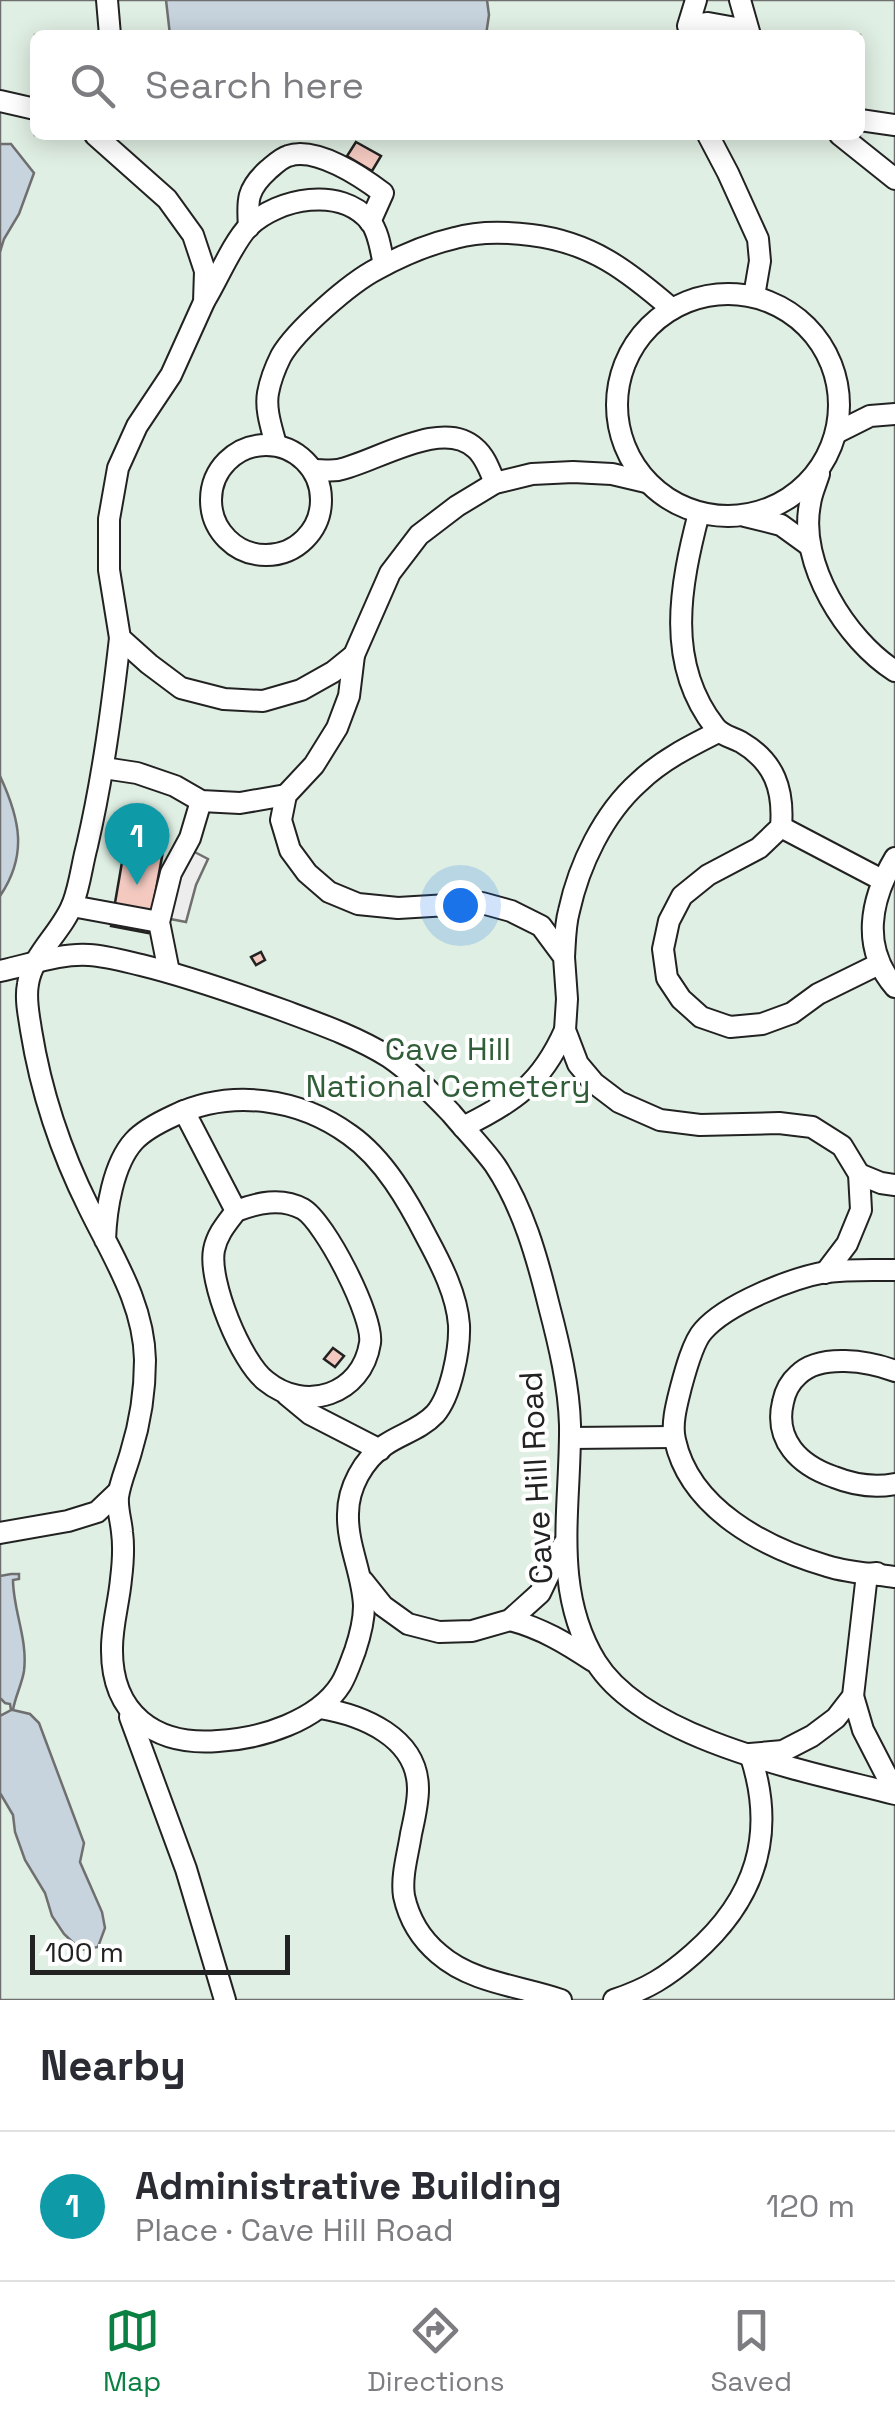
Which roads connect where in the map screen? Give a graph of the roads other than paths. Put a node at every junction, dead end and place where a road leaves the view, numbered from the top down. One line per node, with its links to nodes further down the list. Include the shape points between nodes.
1 (107, 0): 5 (street)
2 (683, 0): 6 (street)
3 (696, 0): 6 (street)
4 (740, 0): 8 (street)
5 (110, 30)
6 (689, 30): 7 (street, via 708,23)
7 (736, 30)
8 (747, 30)
9 (865, 121): 10 (street)
10 (895, 125)
11 (101, 140): 19 (street, via 167,198 192,235 204,271)
12 (711, 140): 18 (street, via 758,239)
13 (846, 140): 14 (street)
14 (895, 179)
15 (370, 222): 16 (street, via 347,205 302,200 279,206); 16 (street, via 383,193 302,154 286,156 254,185 247,200); 17 (street)
16 (249, 227): 19 (street)
17 (384, 266): 20 (street, via 456,237 534,236 604,257); 23 (street, via 306,325 281,357 268,393)
18 (754, 296): 20 (street, via 726,293); 22 (street, via 814,332 832,362 840,396)
19 (204, 302): 31 (street, via 118,468 109,570)
20 (672, 308): 27 (street, via 627,357 617,389 617,422)
21 (895, 414): 22 (street, via 870,416)
22 (838, 432): 25 (street)
23 (276, 446): 24 (street); 24 (street, via 239,452 214,479 213,516 235,546 271,556 305,540 322,507)
24 (314, 470): 26 (street, via 336,470 446,438 477,448)
25 (819, 472): 29 (street, via 799,493); 30 (street, via 809,507)
26 (495, 482): 27 (street, via 573,472); 32 (street, via 419,535 390,573)
27 (646, 482): 28 (street)
28 (699, 513): 29 (street); 34 (street, via 681,600 682,642 688,680)
29 (744, 516): 30 (street, via 780,525)
30 (810, 546): 33 (street, via 834,607)
31 (120, 638): 32 (street, via 181,688 224,700 263,702 301,690); 35 (street)
32 (354, 655): 36 (street, via 337,728)
33 (895, 671)
34 (718, 732): 38 (street, via 765,762 778,782); 43 (street, via 664,762 614,811 577,881)
35 (104, 768): 37 (street, via 137,773); 41 (street)
36 (286, 794): 37 (street, via 240,803); 43 (street, via 281,820 290,850 329,892 358,904 398,908 482,903 541,926)
37 (201, 801): 42 (street)
38 (781, 827): 40 (street); 45 (street, via 682,896 663,949 667,978 680,1000 730,1027 762,1024)
39 (895, 858): 40 (street)
40 (882, 880): 45 (street, via 874,906)
41 (72, 906): 42 (street); 44 (street)
42 (158, 922): 47 (street)
43 (564, 957): 49 (street)
44 (36, 963): 46 (street, Cave Hill Road); 47 (street, Cave Hill Road, via 91,955); 55 (street, via 28,980 35,1054 59,1139)
45 (879, 964): 48 (street)
46 (0, 971)
47 (169, 972): 51 (street, Cave Hill Road, via 360,1042 392,1059)
48 (895, 987)
49 (565, 1030): 51 (street, via 536,1080); 52 (street, via 578,1064 619,1102 660,1120 812,1127 842,1146)
50 (184, 1110): 54 (street); 55 (street, via 137,1137 124,1154); 62 (street, via 247,1098 318,1116 369,1150 424,1232 453,1297 456,1358 436,1413)
51 (463, 1127): 61 (street, Cave Hill Road, via 494,1164 526,1225 556,1332)
52 (859, 1174): 53 (street); 57 (street, via 861,1210)
53 (895, 1185)
54 (236, 1211): 59 (street, via 214,1246 212,1266 244,1356 263,1380); 59 (street, via 278,1202 303,1209 326,1233 365,1311 371,1340 361,1370 342,1389 316,1398)
55 (105, 1240): 64 (street, via 134,1300 145,1361 136,1435)
56 (895, 1270): 57 (street)
57 (825, 1272): 60 (street, via 738,1304 702,1332 681,1387)
58 (895, 1371): 63 (street, via 876,1363 824,1362 800,1372 780,1418 787,1444 803,1462 850,1483)
59 (287, 1395): 62 (street)
60 (674, 1437): 61 (street); 67 (street, via 703,1495 736,1524 770,1545)
61 (570, 1438): 66 (street, Cave Hill Road)
62 (380, 1450): 69 (street, via 352,1485 347,1512)
63 (895, 1484)
64 (118, 1492): 65 (street, via 97,1512); 74 (street, via 123,1559 112,1650)
65 (0, 1532)
66 (565, 1542): 70 (street, via 540,1592); 71 (street, Cave Hill Road, via 578,1626)
67 (867, 1574): 68 (street); 72 (street)
68 (895, 1574)
69 (362, 1580): 70 (street, via 408,1624 472,1631); 73 (street, via 363,1627 341,1684)
70 (510, 1620): 71 (street, via 536,1627)
71 (597, 1664): 75 (street, Cave Hill Road, via 643,1708)
72 (853, 1696): 75 (street, via 812,1736 783,1751); 76 (street)
73 (320, 1708): 74 (street, via 248,1738 215,1742 180,1741 148,1729); 78 (street, via 374,1725 412,1760 418,1786 404,1893 422,1938 466,1972)
74 (128, 1711): 77 (street)
75 (750, 1754): 76 (street, Cave Hill Road); 79 (street, via 762,1816 757,1864 740,1902 678,1967)
76 (895, 1793)
77 (225, 2000)
78 (561, 2000)
79 (614, 2000)

